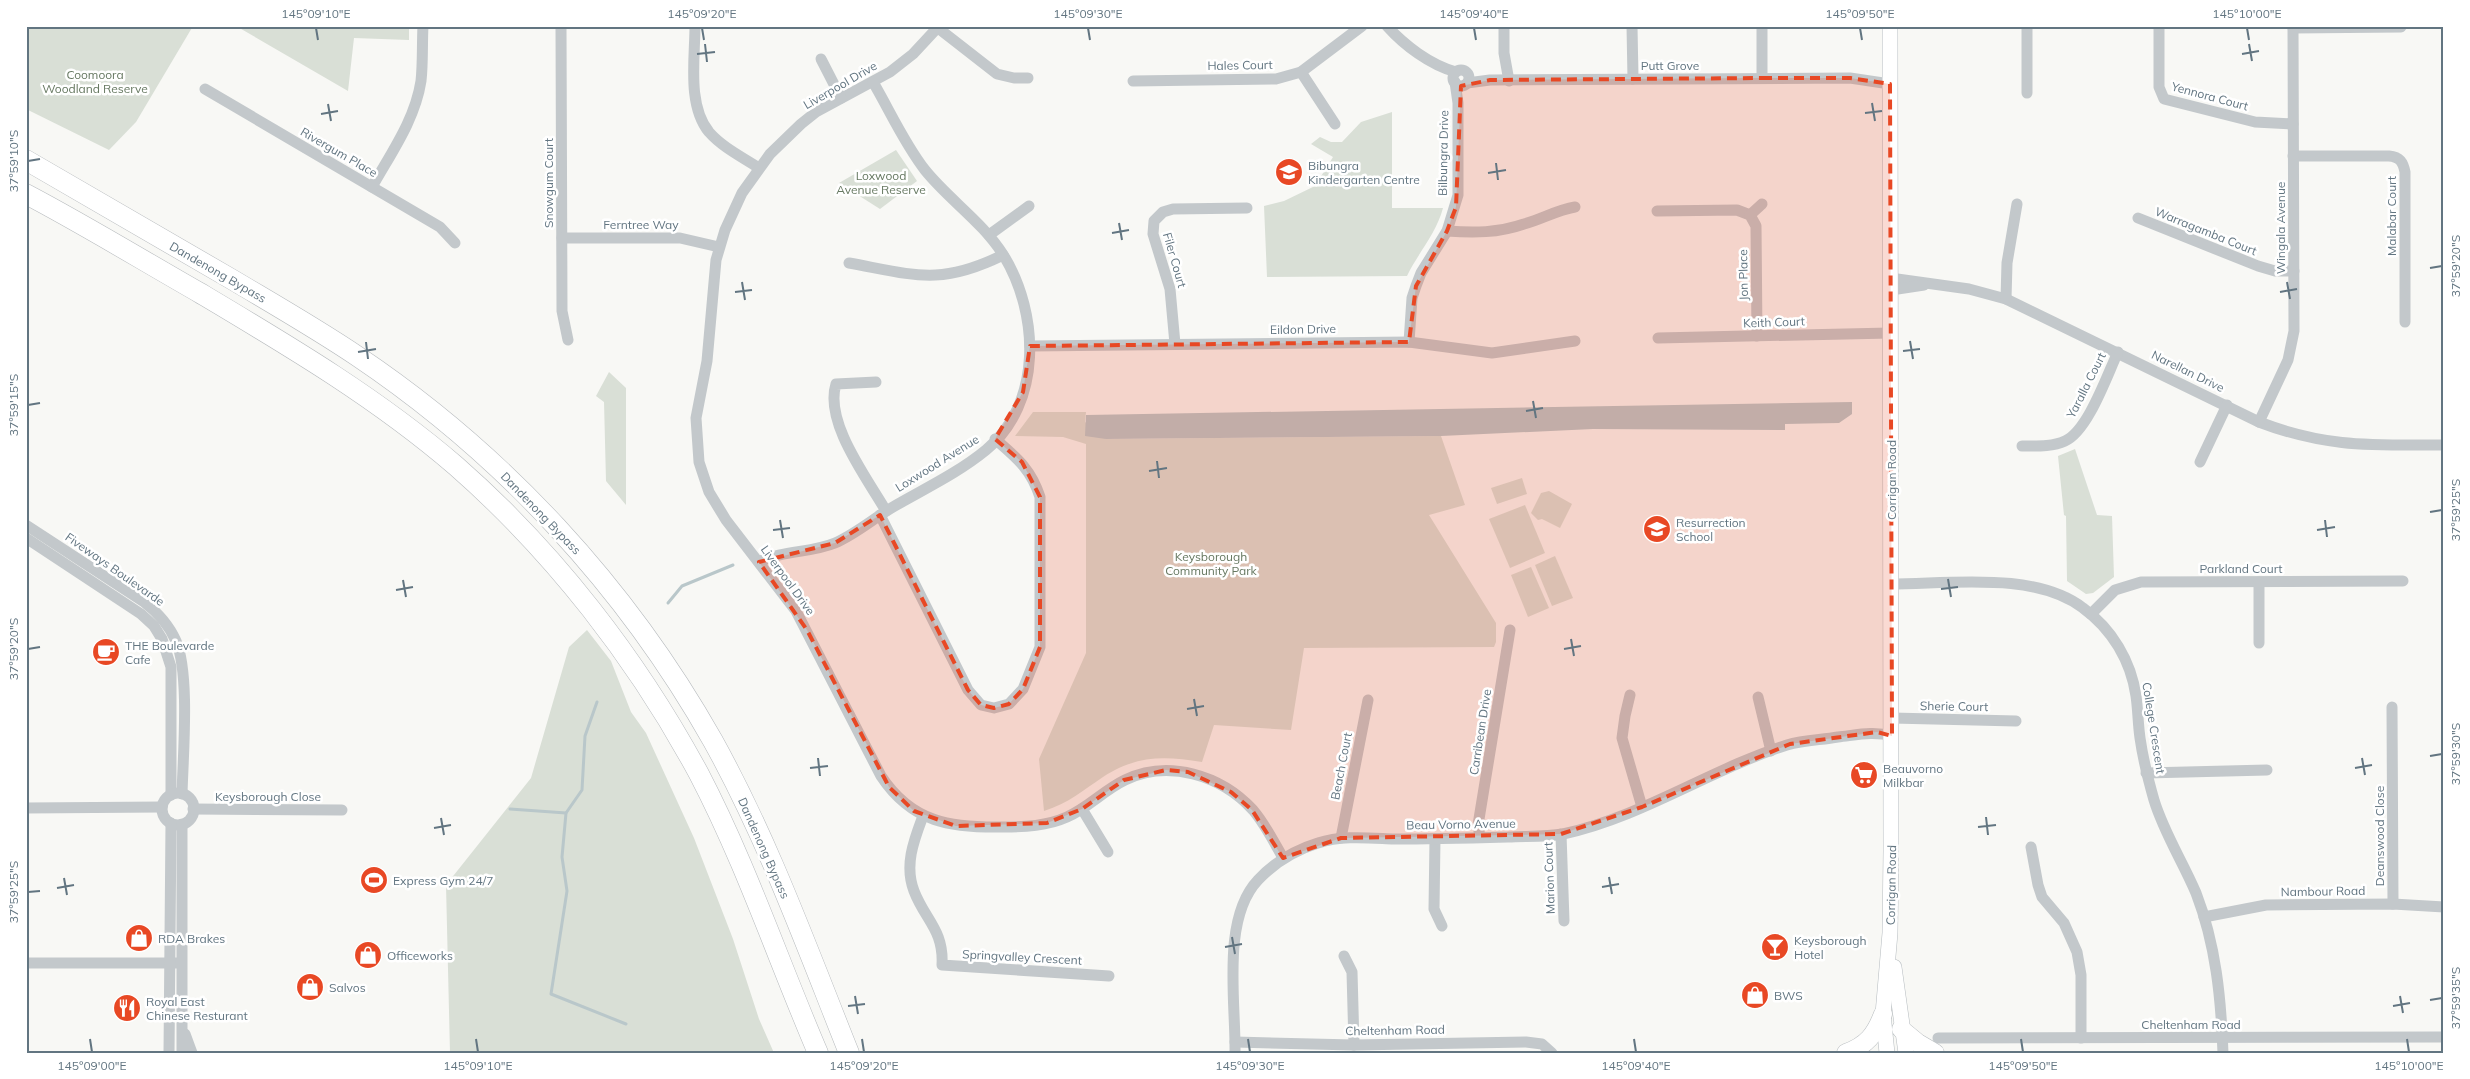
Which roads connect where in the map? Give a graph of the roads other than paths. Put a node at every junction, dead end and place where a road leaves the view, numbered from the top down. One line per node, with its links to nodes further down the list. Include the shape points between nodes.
1 (422, 26): 33 (street, via 422,67 415,107)
2 (561, 26): 45 (street, Snowgum Court)
3 (696, 26): 32 (street, via 696,97 703,123 721,143)
4 (1362, 26): 16 (street, Hales Court)
5 (1386, 26): 20 (street, Putt Grove, via 1411,48)
6 (1504, 26): 23 (street)
7 (1632, 26): 21 (street)
8 (1762, 26): 18 (street)
9 (1890, 26): 19 (main road, Corrigan Road)
10 (2027, 26): 26 (street)
11 (2159, 26): 29 (street, Yennora Court, via 2159,87 2164,99 2255,122)
12 (938, 27): 17 (street, via 997,74); 24 (street, Liverpool Drive, via 913,54)
13 (2293, 27): 14 (street); 29 (street, Wingala Avenue)
14 (2400, 27)
15 (821, 59): 27 (street)
16 (1301, 72): 22 (street, Hales Court, via 1270,79); 28 (street)
17 (1028, 78)
18 (1762, 78): 19 (street, Putt Grove); 21 (street, Putt Grove)
19 (1890, 78): 52 (main road, Corrigan Road)
20 (1460, 79): 23 (street, Putt Grove); 43 (street, Bilbungra Drive, via 1458,195)
21 (1633, 79): 23 (street, Putt Grove)
22 (1133, 80)
23 (1499, 81)
24 (873, 82): 27 (street, Liverpool Drive); 44 (street, Loxwood Avenue, via 925,170)
25 (204, 89): 33 (street, Rivergum Place)
26 (2027, 93)
27 (841, 98): 32 (street, Liverpool Drive, via 783,139)
28 (1335, 124)
29 (2292, 124): 30 (street, Wingala Avenue)
30 (2293, 156): 51 (street, Wingala Avenue); 55 (street, Malabar Court, via 2389,156 2402,162 2405,172)
31 (26, 160): 128 (highway, Dandenong Bypass, via 308,325 389,378 435,413 513,482 569,541 641,630 694,709 740,794 778,877)
32 (759, 168): 47 (street, Liverpool Drive, via 733,210)
33 (372, 187): 46 (street, Rivergum Place, via 440,227)
34 (26, 194): 127 (highway, via 312,360 381,406 457,468 537,547 620,647 670,724 720,816)
35 (1762, 204): 41 (street)
36 (2017, 204): 50 (street)
37 (1029, 206): 44 (street)
38 (1576, 207): 43 (street, via 1507,229 1475,233)
39 (1247, 208): 62 (street, Filer Court, via 1173,209 1163,212 1154,221 1153,234 1170,289)
40 (1657, 211): 41 (street, via 1737,210)
41 (1750, 215): 57 (street, Jon Place, via 1756,226)
42 (2138, 218): 51 (street, Warragamba Court, via 2258,266)
43 (1447, 231): 60 (street, Bilbungra Drive, via 1416,286)
44 (989, 235): 48 (street, Loxwood Avenue)
45 (562, 238): 47 (street, Ferntree Way, via 680,238); 59 (street, Snowgum Court, via 562,311)
46 (455, 243)
47 (719, 247): 75 (street, Liverpool Drive, via 713,278 707,361 696,418 696,447 703,477 717,507)
48 (1003, 255): 49 (street, via 970,271 933,276); 63 (street, Loxwood Avenue, via 1024,304)
49 (849, 262)
50 (2007, 263): 53 (street); 54 (street)
51 (2294, 271): 67 (street, Wingala Avenue, via 2292,346 2282,376)
52 (1890, 284): 53 (street, Narellan Drive, via 1928,284); 56 (main road, Corrigan Road)
53 (1993, 295): 54 (street, Narellan Drive)
54 (2006, 299): 64 (street, Narellan Drive)
55 (2405, 322)
56 (1890, 334): 57 (street, Keith Court); 78 (main road, Corrigan Road)
57 (1757, 336): 58 (street, Keith Court)
58 (1658, 338)
59 (568, 340)
60 (1409, 342): 61 (street, Eildon Drive, via 1492,353); 62 (street, Eildon Drive)
61 (1575, 342)
62 (1175, 344): 63 (street, Eildon Drive)
63 (1030, 346): 68 (street, Loxwood Avenue, via 1023,392 1013,416)
64 (2118, 352): 66 (street, Narellan Drive); 70 (street, Yaralla Court, via 2088,415 2075,434 2058,444)
65 (876, 382): 72 (street, via 836,384 832,396 841,432)
66 (2227, 405): 67 (street, Narellan Drive); 71 (street)
67 (2259, 422): 69 (street, Narellan Drive, via 2332,443)
68 (995, 439): 72 (street, Loxwood Avenue, via 988,449 965,465); 72 (street, via 1022,462 1035,480 1040,497 1040,647 1023,689 1009,704 994,708 981,705 968,690)
69 (2444, 445)
70 (2022, 446)
71 (2200, 462)
72 (883, 513): 75 (street, Loxwood Avenue, via 835,543 782,553)
73 (26, 525): 92 (street, Fiveways Boulevarde, via 144,602 172,634 183,673)
74 (26, 538): 92 (street, Fiveways Boulevarde, via 140,614 154,626 162,639 171,667)
75 (759, 562): 99 (street, Liverpool Drive, via 807,630 881,776 900,800)
76 (2403, 581): 77 (street, Parkland Court)
77 (2259, 582): 79 (street, Parkland Court, via 2131,583 2114,590); 81 (street)
78 (1892, 584): 79 (street, College Crescent, via 2026,585 2057,593); 86 (main road, Corrigan Road)
79 (2091, 614): 91 (street, College Crescent, via 2113,638 2129,667)
80 (1510, 630): 103 (street, Carribean Drive, via 1478,824)
81 (2259, 643)
82 (1630, 695): 94 (street, via 1622,738)
83 (1758, 697): 89 (street)
84 (1368, 700): 102 (street, Beach Court)
85 (2392, 707): 108 (street, Deanswood Close)
86 (1892, 718): 87 (street, Sherie Court); 88 (main road, Corrigan Road)
87 (2016, 721)
88 (1892, 736): 89 (street, Beau Vorno Avenue, via 1877,732 1790,744); 113 (main road, Corrigan Road)
89 (1771, 751): 94 (street, Beau Vorno Avenue)
90 (2267, 770): 91 (street)
91 (2146, 773): 110 (street, College Crescent, via 2163,823 2195,890)
92 (177, 794): 93 (street, via 165,799); 96 (street, via 190,799)
93 (162, 807): 95 (street); 100 (street, via 164,816)
94 (1642, 807): 101 (street, Beau Vorno Avenue)
95 (26, 808)
96 (193, 809): 98 (street, Keysborough Close); 100 (street, via 191,818)
97 (1082, 809): 99 (street, Liverpool Drive, via 1048,823 1020,827 956,826); 106 (street); 107 (street, Liverpool Drive, via 1124,780 1144,773 1188,772 1212,780 1252,810)
98 (342, 810)
99 (923, 816): 117 (street, Springvalley Crescent, via 911,853 910,876 914,891 941,940 942,965)
100 (177, 824): 115 (street)
101 (1561, 834): 103 (street, Beau Vorno Avenue); 111 (street, Marion Court)
102 (1341, 838): 104 (street, Beau Vorno Avenue); 107 (street, Beau Vorno Avenue)
103 (1480, 838): 104 (street, Beau Vorno Avenue)
104 (1435, 839): 112 (street, via 1434,910)
105 (2031, 847): 122 (street, via 2042,897 2064,923 2077,952 2081,975)
106 (1108, 852)
107 (1283, 858): 126 (street, Beau Vorno Avenue, via 1247,894 1235,932)
108 (2393, 904): 109 (street, Nambour Road); 110 (street, Nambour Road, via 2266,905)
109 (2444, 907)
110 (2204, 917): 123 (street, College Crescent, via 2218,975)
111 (1564, 921)
112 (1442, 926)
113 (1890, 933): 118 (main road, Corrigan Road); 120 (main road, Corrigan Road)
114 (1344, 956): 124 (street, via 1352,972)
115 (177, 963): 116 (street); 119 (street); 129 (street)
116 (26, 964)
117 (1109, 976)
118 (1883, 1014): 133 (main road, via 1872,1038); 134 (main road, Corrigan Road)
119 (183, 1028): 130 (street); 131 (street)
120 (1901, 1029): 125 (main road, via 1918,1044); 135 (main road, Corrigan Road)
121 (2444, 1037): 123 (street, Cheltenham Road)
122 (2081, 1038): 123 (street, Cheltenham Road); 125 (street, Cheltenham Road)
123 (2222, 1038): 136 (street, College Crescent)
124 (1354, 1044): 126 (street, Cheltenham Road); 132 (street, Cheltenham Road, via 1526,1042 1542,1044)
125 (1936, 1045)
126 (1235, 1048)
127 (817, 1050)
128 (848, 1050)
129 (169, 1053)
130 (182, 1053)
131 (192, 1053)
132 (1552, 1053)
133 (1846, 1053)
134 (1887, 1053)
135 (1906, 1053)
136 (2223, 1053)

